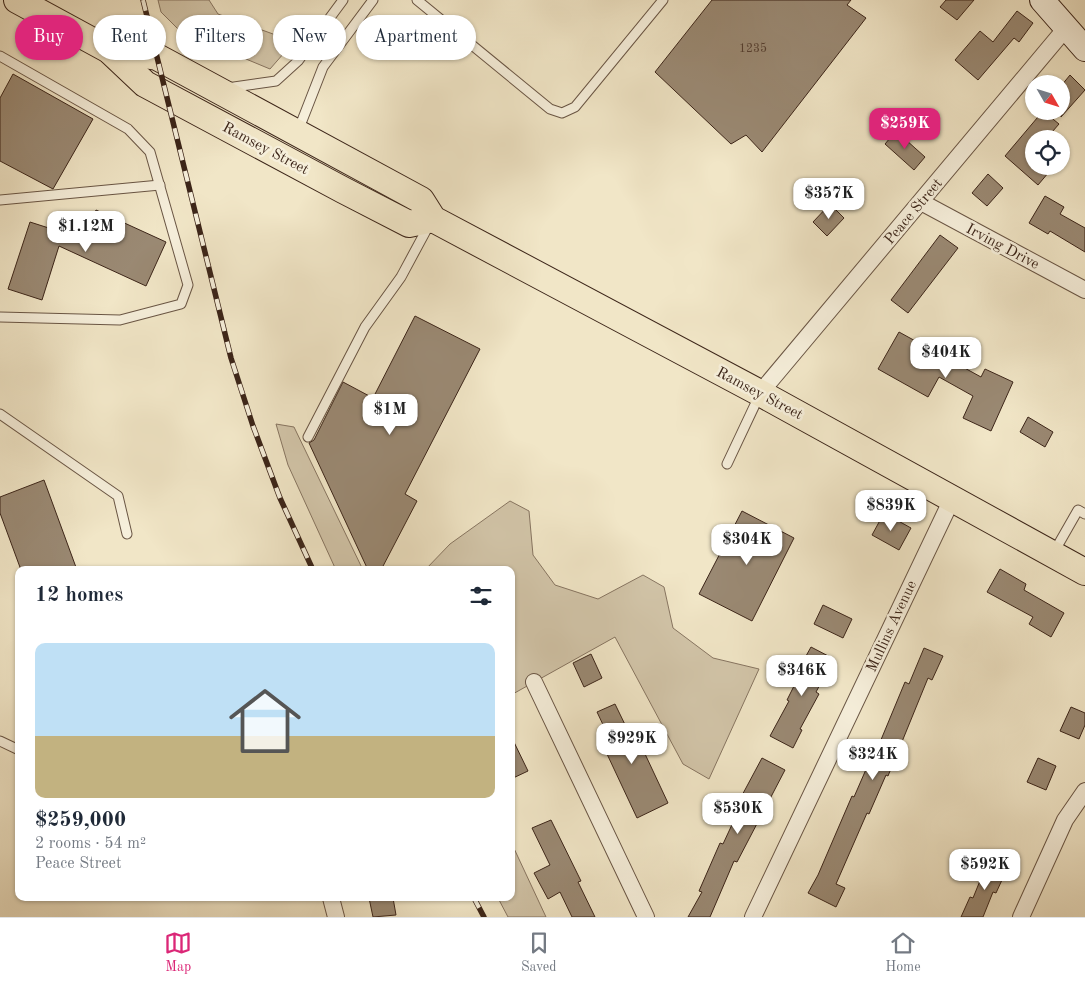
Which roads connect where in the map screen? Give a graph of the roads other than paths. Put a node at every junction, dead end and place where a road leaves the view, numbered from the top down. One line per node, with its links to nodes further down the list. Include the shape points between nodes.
1 (17, 0): 8 (main road, Ramsey Street)
2 (343, 0): 13 (lane, via 298,62 276,81)
3 (373, 0): 14 (lane, via 323,67)
4 (417, 0): 5 (lane, via 550,109 562,114 575,107)
5 (663, 0)
6 (1042, 0): 7 (street)
7 (1066, 28): 9 (street); 17 (street, Peace Street)
8 (93, 41)
9 (1085, 49)
10 (0, 56): 15 (lane, via 128,129 150,152)
11 (120, 60): 18 (main road, Ramsey Street, via 145,84 409,224)
12 (162, 60): 13 (main road, Ramsey Street)
13 (217, 90): 14 (main road, Ramsey Street)
14 (297, 134): 18 (main road, Ramsey Street, via 421,200)
15 (160, 185): 16 (lane); 20 (lane, via 188,285 181,304 120,320)
16 (0, 200)
17 (921, 202): 19 (street, Irving Drive); 21 (street, Peace Street)
18 (433, 219): 21 (main road, Ramsey Street); 23 (lane, via 400,277 366,327)
19 (1085, 290)
20 (0, 317)
21 (760, 393): 24 (lane); 25 (main road, Ramsey Street)
22 (1, 418): 27 (lane, via 118,496)
23 (308, 437)
24 (727, 464)
25 (952, 498): 28 (main road, Ramsey Street); 37 (street, Mullins Avenue)
26 (1085, 514): 28 (lane, via 1078,510)
27 (127, 534)
28 (1053, 555): 29 (main road, Ramsey Street)
29 (1085, 572)
30 (534, 682): 36 (street)
31 (0, 741): 32 (lane)
32 (15, 748)
33 (1085, 791): 38 (street, via 1065,820)
34 (332, 901): 35 (street)
35 (336, 917)
36 (646, 917)
37 (753, 917)
38 (1021, 917)

